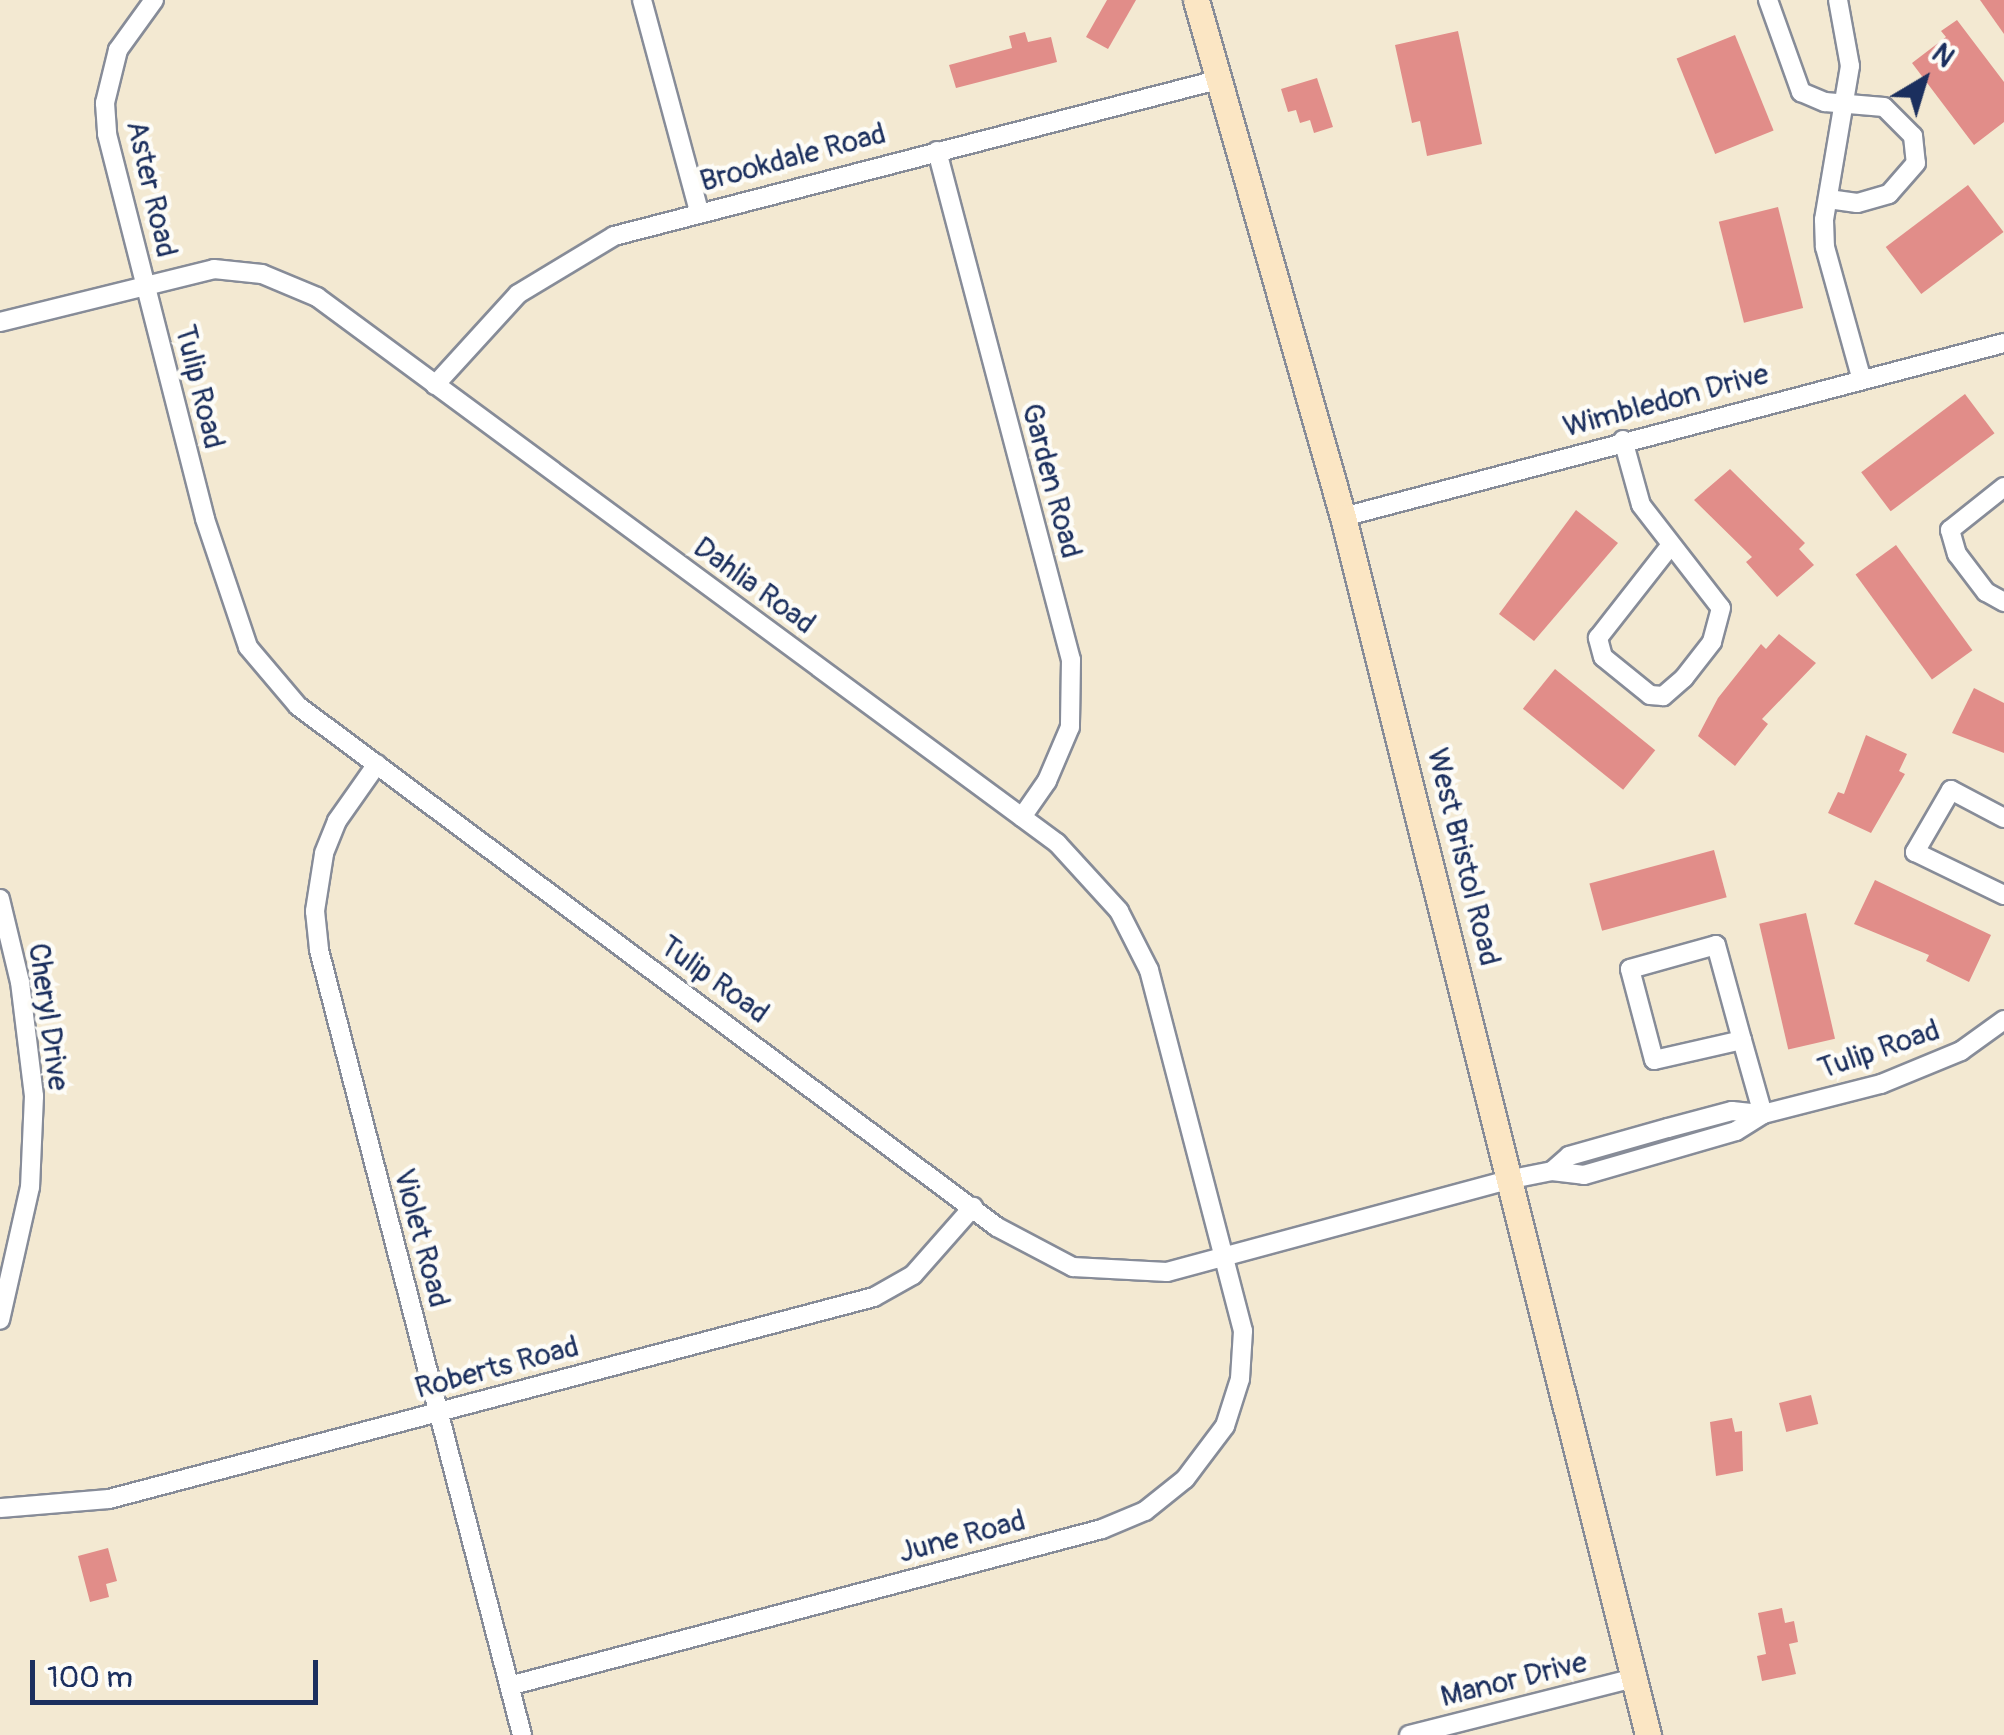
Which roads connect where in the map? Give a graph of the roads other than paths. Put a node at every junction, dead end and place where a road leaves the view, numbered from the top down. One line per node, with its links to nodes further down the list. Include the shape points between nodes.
1 (154, 0): 11 (street, Aster Road, via 118,50 105,103 106,134)
2 (642, 0): 10 (street)
3 (1196, 0): 6 (main road, West Bristol Road)
4 (1768, 0): 7 (street, via 1801,92)
5 (1838, 0): 7 (street, via 1850,66)
6 (1217, 80): 8 (street, Brookdale Road); 18 (main road, West Bristol Road)
7 (1848, 103): 9 (street); 9 (street, via 1898,115 1914,136 1916,163 1876,201)
8 (936, 152): 10 (street, Brookdale Road); 22 (street, Garden Road, via 1070,660 1070,728)
9 (1828, 198): 14 (street, via 1825,247)
10 (699, 211): 15 (street, Brookdale Road, via 614,236 552,268 490,318)
11 (145, 284): 12 (street, Dahlia Road); 15 (street, Dahlia Road, via 214,270 284,280); 21 (street, Tulip Road, via 241,632 298,706)
12 (0, 322)
13 (2004, 344): 14 (street, Wimbledon Drive)
14 (1861, 377): 16 (street, Wimbledon Drive)
15 (435, 386): 22 (street, Dahlia Road)
16 (1623, 440): 18 (street, Wimbledon Drive); 19 (street, via 1641,505)
17 (2004, 487): 20 (street, via 1950,530 1957,554 1986,592)
18 (1342, 518): 29 (main road, West Bristol Road)
19 (1671, 546): 19 (street, via 1717,597 1721,625 1663,696 1650,694 1603,656 1598,638)
20 (2004, 602)
21 (377, 764): 30 (street, Tulip Road); 33 (street, Violet Road, via 330,836 315,911 323,969)
22 (1022, 817): 31 (street, Dahlia Road, via 1099,884 1137,939)
23 (2004, 818): 24 (street, via 1951,790 1915,852)
24 (2004, 895)
25 (0, 899): 32 (street, Cheryl Drive, via 20,982 34,1096 30,1187)
26 (2004, 1020): 28 (street, Tulip Road, via 1929,1068)
27 (1742, 1040): 27 (street, via 1654,1060 1630,969 1716,945); 28 (street)
28 (1762, 1114): 29 (street, Tulip Road, via 1732,1111)
29 (1512, 1178): 31 (street, Tulip Road); 35 (main road, West Bristol Road)
30 (973, 1207): 31 (street, Tulip Road, via 1051,1259 1097,1271 1167,1272); 33 (street, Roberts Road, via 913,1275 874,1297)
31 (1227, 1256): 36 (street, June Road, via 1243,1332 1233,1406 1209,1453 1145,1511 1102,1529)
32 (0, 1320)
33 (438, 1412): 34 (street, Roberts Road, via 109,1499 40,1510); 36 (street, Violet Road)
34 (0, 1508)
35 (1634, 1678): 38 (street, Manor Drive); 39 (main road, West Bristol Road)
36 (509, 1686): 37 (street, Violet Road)
37 (522, 1735)
38 (1409, 1735)
39 (1648, 1735)

